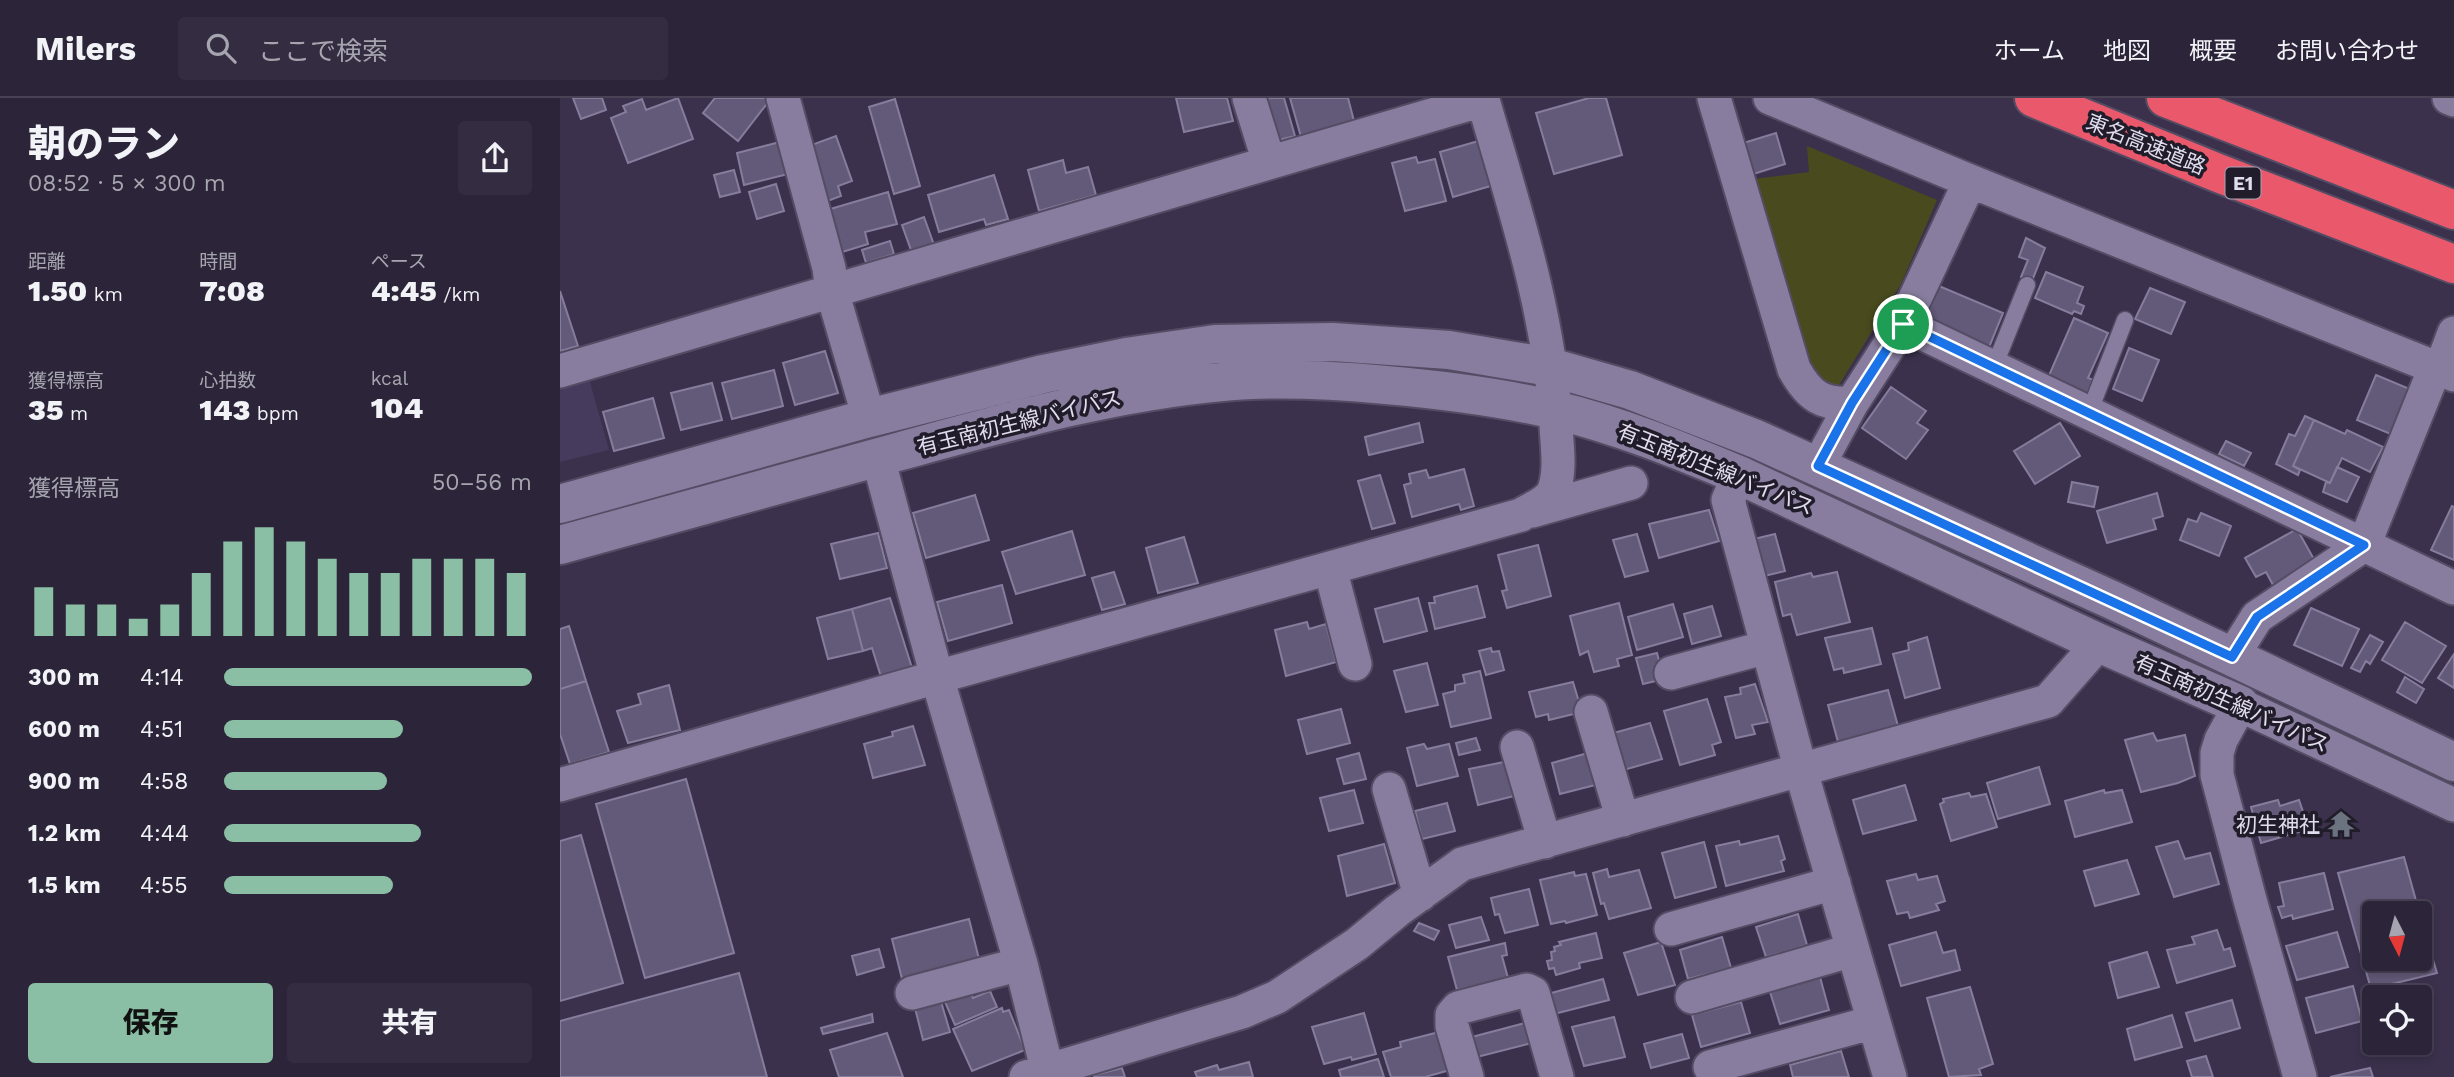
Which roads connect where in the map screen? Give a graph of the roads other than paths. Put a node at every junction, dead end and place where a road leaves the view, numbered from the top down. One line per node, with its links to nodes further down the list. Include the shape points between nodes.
1 (783, 98): 13 (street)
2 (1249, 98): 8 (street)
3 (1714, 98): 20 (street, via 1794,369 1827,403)
4 (1770, 98): 9 (street)
5 (2034, 98): 11 (highway, 東名高速道路 / E1)
6 (2166, 98): 10 (highway, E1)
7 (1483, 99): 8 (street); 17 (street, via 1534,279)
8 (1269, 162): 13 (street)
9 (1970, 181): 15 (street); 16 (street, via 2262,296)
10 (2454, 210)
11 (2454, 264)
12 (2027, 285): 18 (lane)
13 (832, 291): 19 (street); 23 (street)
14 (2125, 320): 22 (lane)
15 (1903, 324): 18 (street); 20 (street)
16 (2447, 358): 31 (street)
17 (1550, 367): 21 (street); 23 (street, 有玉南初生線バイパス, via 1449,350 1346,343 1215,344 1067,369); 25 (street, 有玉南初生線バイパス, via 1630,390)
18 (1994, 367): 22 (street)
19 (560, 371)
20 (1852, 403): 25 (street)
21 (1555, 410): 24 (street, 有玉南初生線バイパス, via 1368,383 1223,382 1050,411); 26 (street, 有玉南初生線バイパス, via 1626,430); 29 (street, via 1558,461 1553,491 1547,500)
22 (2088, 413): 31 (street)
23 (869, 418): 28 (street, 有玉南初生線バイパス)
24 (878, 458): 30 (street, 有玉南初生線バイパス); 39 (street)
25 (1818, 466): 36 (street, 有玉南初生線バイパス)
26 (1739, 475): 34 (street, 有玉南初生線バイパス); 35 (street, via 1728,500)
27 (1631, 484): 29 (street)
28 (560, 504)
29 (1521, 515): 32 (street)
30 (560, 545)
31 (2364, 545): 33 (street); 36 (street, via 2257,617)
32 (1330, 568): 37 (street); 39 (street)
33 (2454, 588)
34 (2099, 643): 40 (street, 有玉南初生線バイパス); 44 (street, via 2048,701)
35 (1767, 647): 38 (street); 44 (street)
36 (2232, 657): 43 (street, 有玉南初生線バイパス)
37 (1355, 664)
38 (1671, 673)
39 (937, 677): 45 (street); 54 (street)
40 (2240, 705): 47 (street, 有玉南初生線バイパス); 63 (street, via 2221,740 2217,775)
41 (1591, 712): 48 (street)
42 (1517, 747): 49 (street)
43 (2454, 762)
44 (1801, 771): 48 (street); 50 (street)
45 (560, 785)
46 (1390, 789): 51 (street)
47 (2454, 805)
48 (1623, 820): 49 (street)
49 (1545, 842): 51 (street, via 1462,864)
50 (1834, 883): 52 (street); 53 (street)
51 (1420, 895): 59 (street, via 1277,997)
52 (1671, 929)
53 (1853, 950): 56 (street); 57 (street)
54 (1021, 964): 55 (street); 59 (street)
55 (912, 993)
56 (1692, 997)
57 (1874, 1022): 58 (street); 62 (street)
58 (1710, 1068)
59 (1040, 1075)
60 (1467, 1077): 61 (street, via 1452,1014 1458,1008 1527,990 1533,993)
61 (1557, 1077)
62 (1890, 1077)
63 (2300, 1077)

